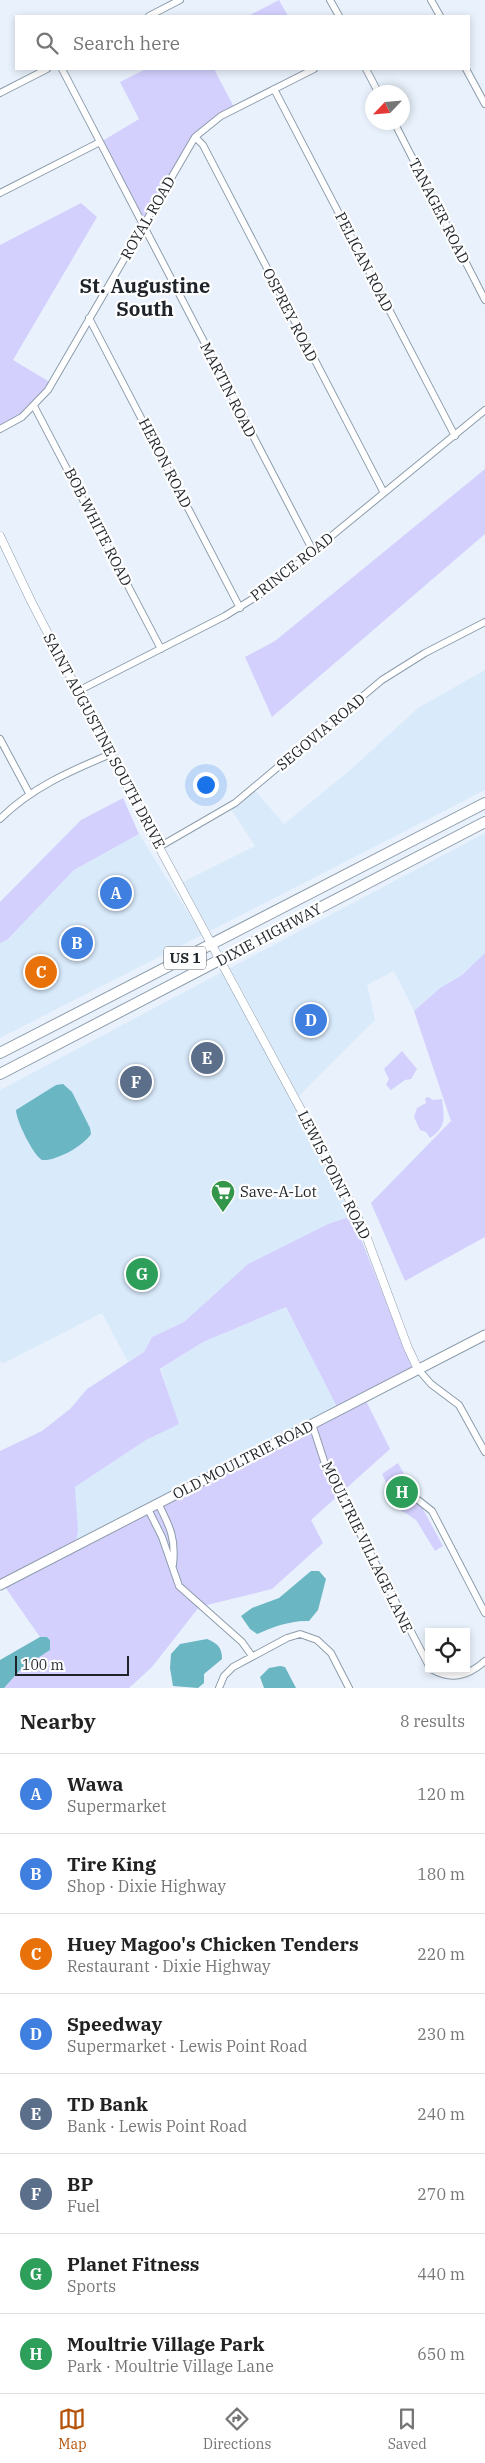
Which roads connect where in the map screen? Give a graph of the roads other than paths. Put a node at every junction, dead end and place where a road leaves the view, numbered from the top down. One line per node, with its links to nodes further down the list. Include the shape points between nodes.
1 (180, 0): 4 (street)
2 (330, 0): 5 (street)
3 (432, 0): 6 (street)
4 (151, 15)
5 (338, 15)
6 (440, 15)
7 (45, 70): 14 (street)
8 (63, 70): 18 (street, MARTIN ROAD)
9 (312, 70): 13 (street, ROYAL ROAD)
10 (367, 70): 12 (street)
11 (467, 70): 15 (street)
12 (374, 85)
13 (274, 89): 17 (street, ROYAL ROAD, via 221,116); 26 (street, PELICAN ROAD)
14 (0, 93)
15 (485, 104)
16 (398, 130): 21 (street, TANAGER ROAD)
17 (195, 137): 20 (street, ROYAL ROAD); 27 (street, OSPREY ROAD, via 203,144)
18 (100, 142): 19 (street); 20 (street, MARTIN ROAD)
19 (0, 193)
20 (143, 225): 22 (street, ROYAL ROAD); 29 (street, MARTIN ROAD)
21 (485, 300)
22 (89, 318): 23 (street, ROYAL ROAD, via 48,390); 30 (street, HERON ROAD)
23 (34, 406): 25 (street, ROYAL ROAD); 32 (street, BOB WHITE ROAD)
24 (485, 410): 26 (street, PRINCE ROAD)
25 (0, 429)
26 (455, 436): 27 (street, PRINCE ROAD)
27 (384, 493): 29 (street, PRINCE ROAD)
28 (0, 536): 33 (street, SAINT AUGUSTINE SOUTH DRIVE)
29 (313, 551): 30 (street, PRINCE ROAD)
30 (240, 608): 32 (street, PRINCE ROAD)
31 (485, 622): 40 (street, SEGOVIA ROAD, via 396,671 235,803)
32 (160, 649): 33 (street, PRINCE ROAD)
33 (78, 691): 35 (street, SAINT AUGUSTINE SOUTH DRIVE)
34 (0, 739): 36 (street)
35 (111, 754): 36 (street); 40 (street, SAINT AUGUSTINE SOUTH DRIVE)
36 (29, 794): 38 (street)
37 (485, 803): 41 (main road, DIXIE HIGHWAY / US 1)
38 (0, 819)
39 (485, 822): 42 (main road, DIXIE HIGHWAY / US 1)
40 (159, 847): 41 (street, SAINT AUGUSTINE SOUTH DRIVE)
41 (212, 944): 42 (street, LEWIS POINT ROAD); 43 (main road, DIXIE HIGHWAY / US 1)
42 (220, 960): 44 (main road, DIXIE HIGHWAY / US 1); 46 (street, LEWIS POINT ROAD, via 348,1197)
43 (0, 1053)
44 (0, 1074)
45 (485, 1335): 46 (main road, OLD MOULTRIE ROAD)
46 (418, 1369): 47 (main road, OLD MOULTRIE ROAD); 48 (street, LEWIS POINT ROAD, via 430,1384 459,1405)
47 (312, 1424): 50 (main road, OLD MOULTRIE ROAD); 56 (street, MOULTRIE VILLAGE LANE, via 327,1470)
48 (485, 1452)
49 (414, 1496): 54 (street, via 432,1511)
50 (158, 1504): 51 (main road, OLD MOULTRIE ROAD); 52 (street, via 172,1532 175,1546)
51 (148, 1509): 52 (street); 53 (main road, OLD MOULTRIE ROAD)
52 (173, 1566): 55 (street, via 179,1586 242,1642)
53 (0, 1585)
54 (485, 1613)
55 (252, 1656): 61 (street, via 233,1666); 62 (street, via 287,1638 300,1634 309,1636 331,1653)
56 (425, 1658)
57 (485, 1661): 58 (street)
58 (470, 1672)
59 (438, 1673): 60 (street, via 452,1677)
60 (468, 1673)
61 (219, 1688)
62 (349, 1688)

